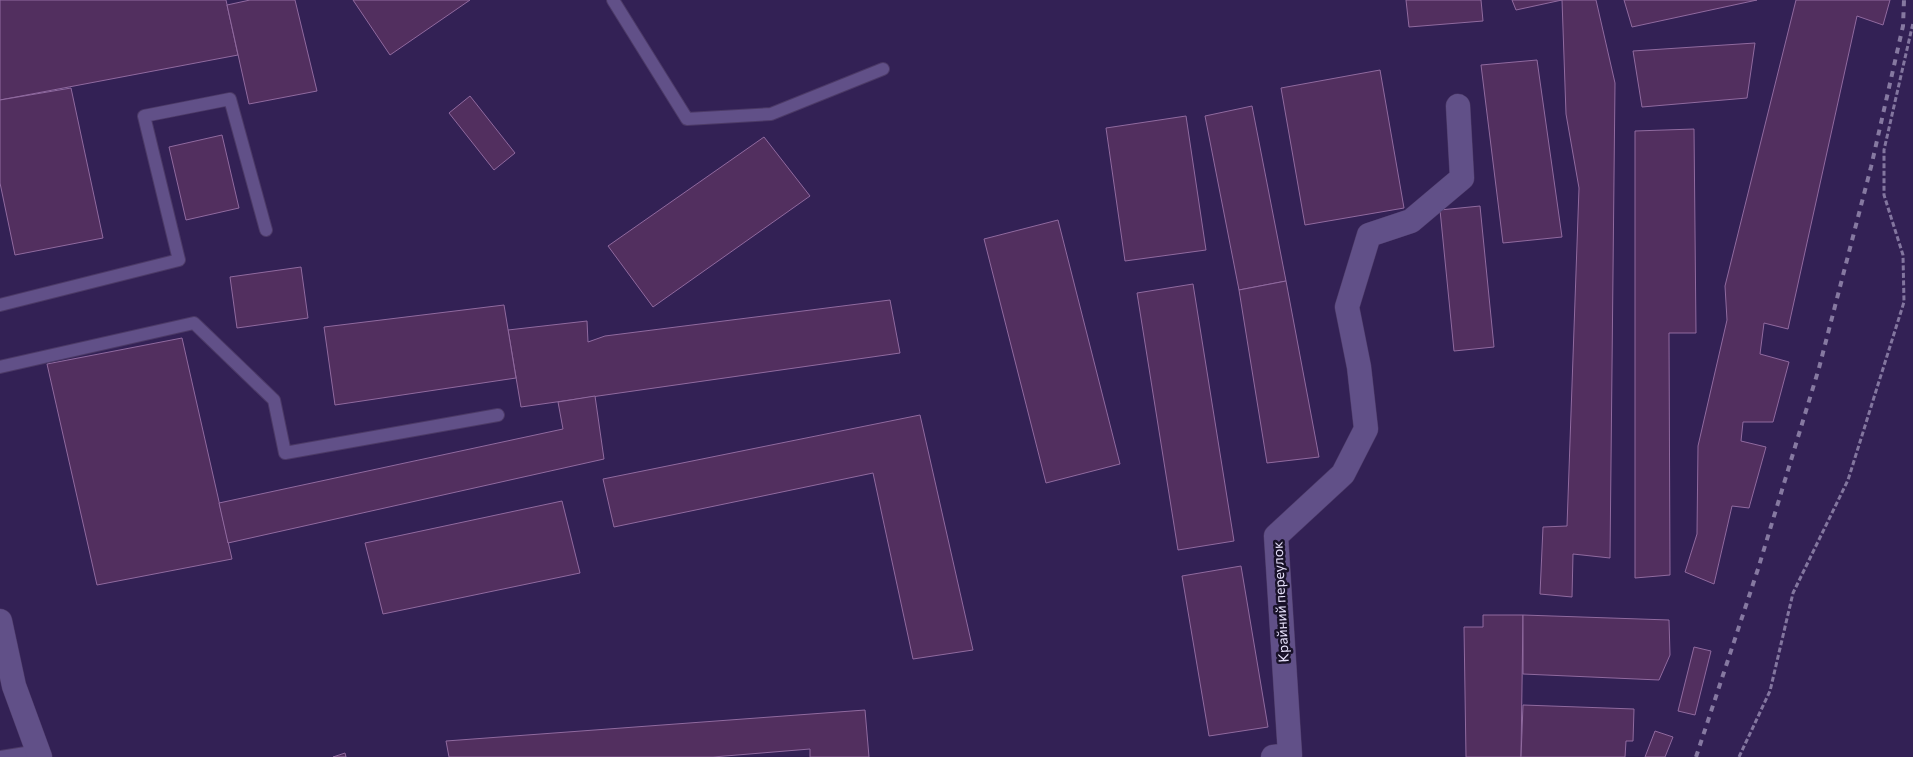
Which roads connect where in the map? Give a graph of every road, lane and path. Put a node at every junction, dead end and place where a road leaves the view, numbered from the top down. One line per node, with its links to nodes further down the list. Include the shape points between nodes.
1 (613, 0): 3 (lane, via 687,119 771,114)
2 (1913, 23): 13 (path, via 1884,150 1884,195 1903,255 1904,302 1848,480 1793,593 1770,691)
3 (883, 69)
4 (1458, 106): 12 (street, Крайний переулок, via 1462,178 1411,221 1369,235 1346,307 1359,367 1366,429 1342,474 1276,536 1290,755)
5 (266, 230): 6 (lane, via 230,99 144,116 179,260)
6 (0, 305)
7 (0, 367): 8 (lane, via 194,323 274,400 285,453)
8 (498, 415)
9 (0, 621): 10 (street, via 14,686)
10 (39, 754): 11 (lane)
11 (0, 757)
12 (1272, 757)
13 (1739, 757)

